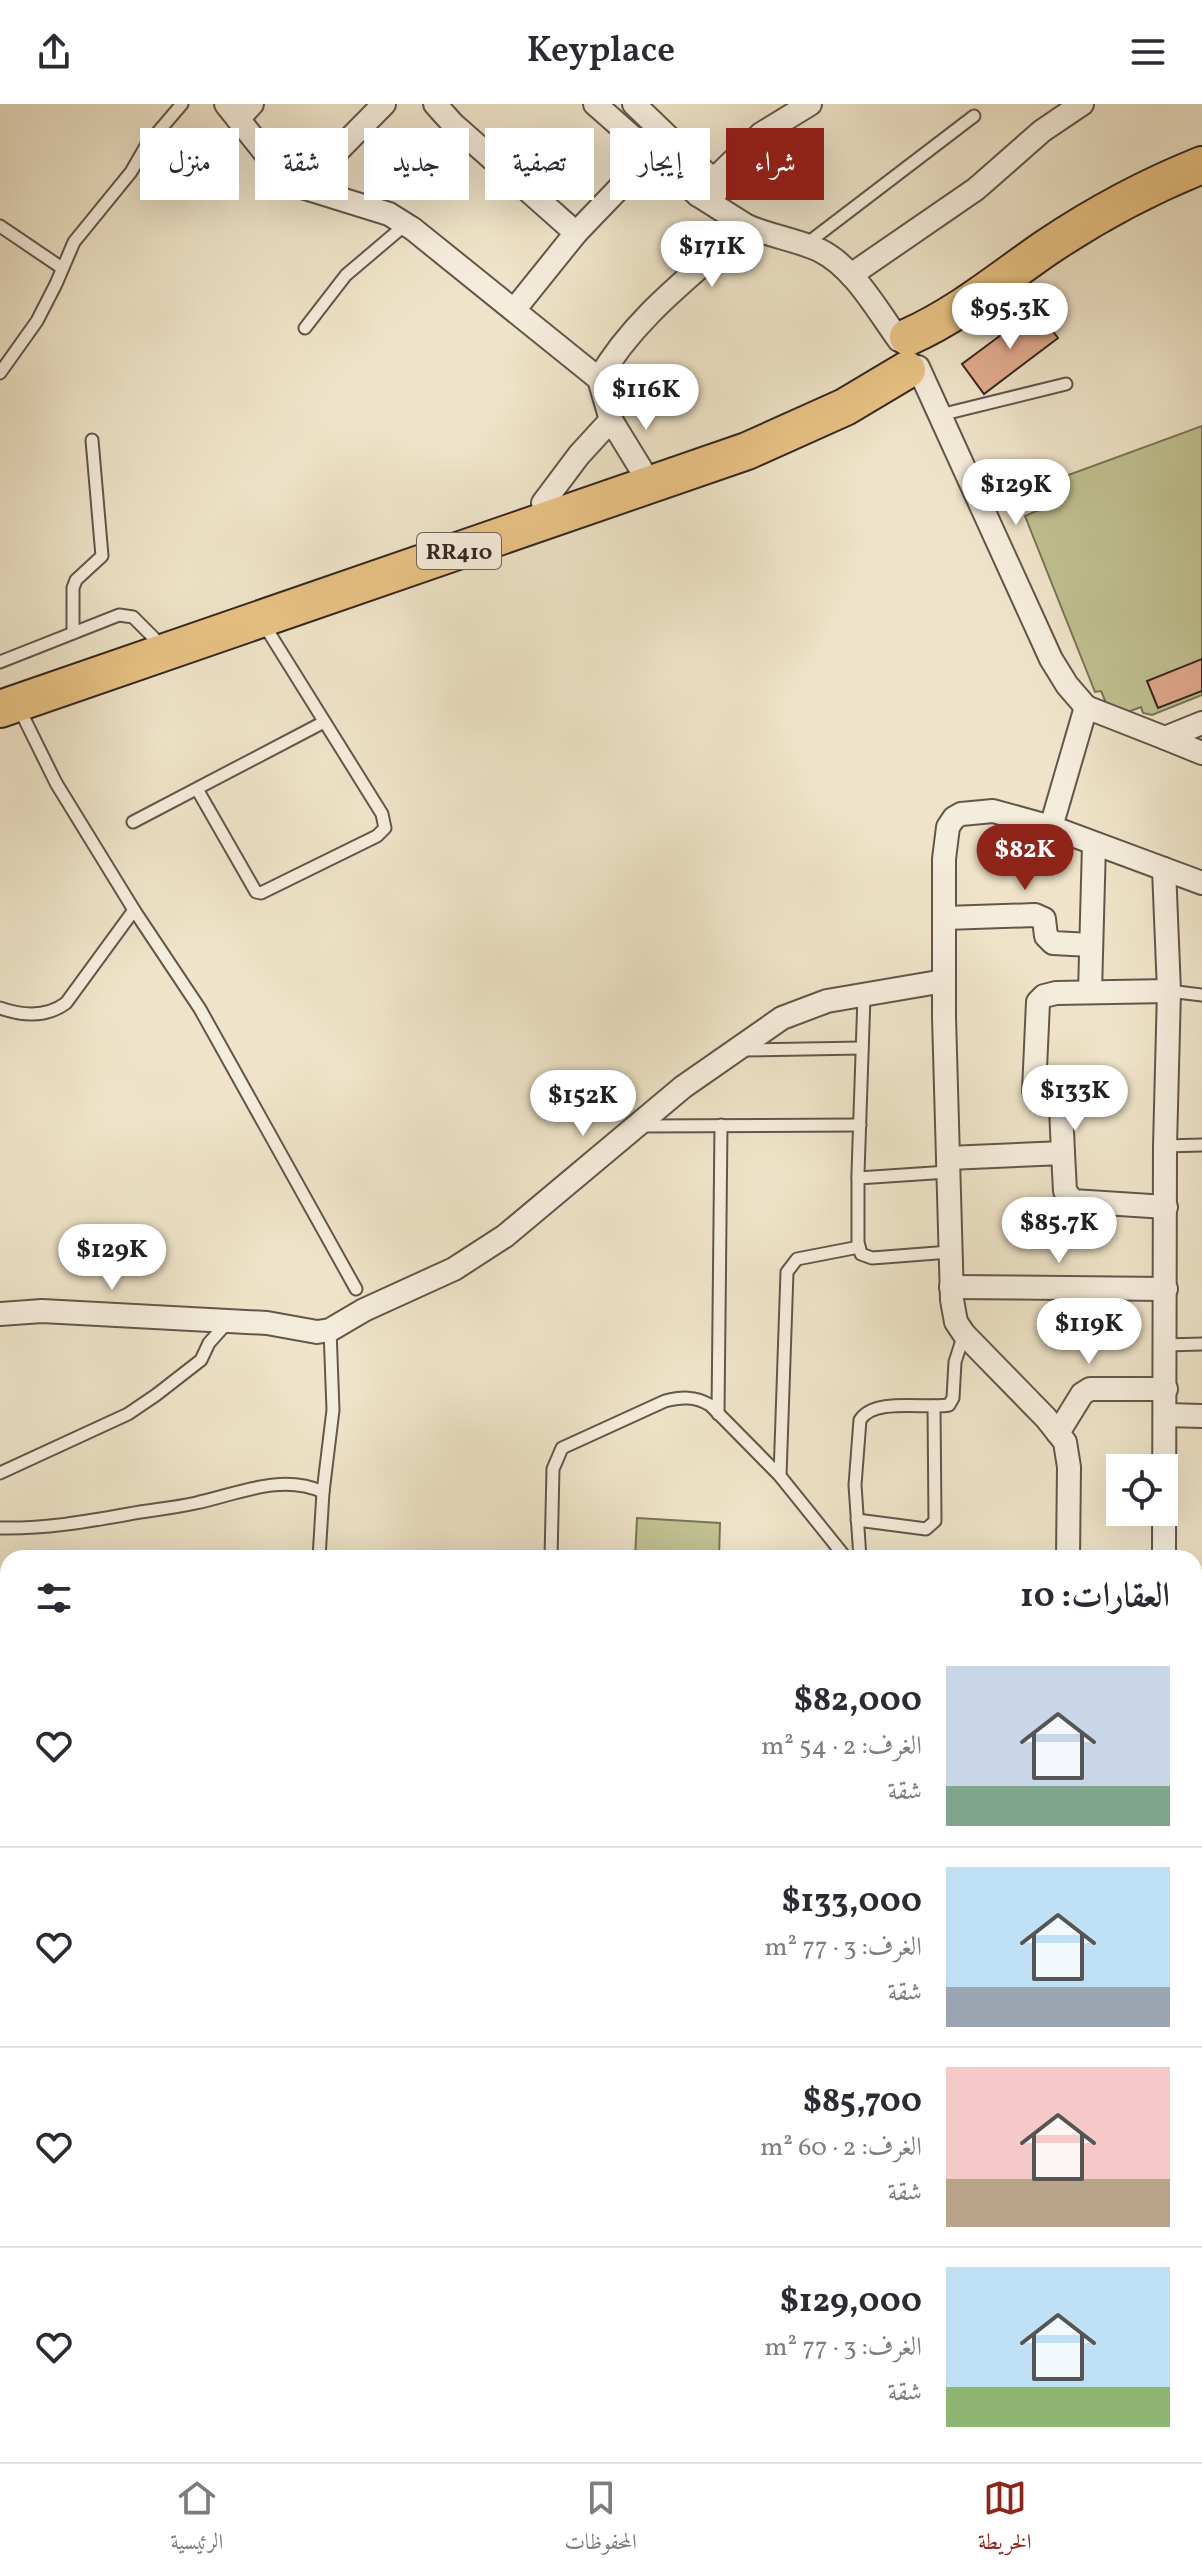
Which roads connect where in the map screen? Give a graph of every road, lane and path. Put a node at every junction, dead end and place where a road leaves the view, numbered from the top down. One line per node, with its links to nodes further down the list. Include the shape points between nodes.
1 (182, 104): 25 (lane, via 74,242)
2 (384, 104): 13 (street)
3 (435, 104): 23 (street)
4 (595, 104): 10 (street)
5 (634, 104): 11 (street)
6 (1082, 104): 26 (street, via 976,189)
7 (798, 107): 15 (street, via 761,134)
8 (239, 109): 12 (street)
9 (974, 116): 24 (lane)
10 (621, 128)
11 (655, 128)
12 (255, 133)
13 (348, 140)
14 (1202, 165): 29 (highway, RR410, via 1100,214 1047,247 953,313)
15 (710, 184)
16 (1202, 185): 29 (highway, RR410, via 1089,243 964,326)
17 (710, 193): 22 (street, via 724,211)
18 (610, 198): 23 (street)
19 (344, 200): 20 (street, via 389,214)
20 (405, 225): 27 (street); 28 (lane, via 346,275)
21 (0, 226): 25 (lane)
22 (747, 226): 24 (street); 31 (street, via 644,319 615,350)
23 (576, 233): 27 (street)
24 (805, 246): 26 (street, via 829,256)
25 (62, 268): 30 (lane, via 37,321)
26 (851, 275): 29 (street)
27 (514, 310): 31 (street)
28 (305, 328)
29 (908, 355): 33 (street); 36 (highway, RR410, via 771,422); 38 (highway, RR410, via 845,407 747,451)
30 (0, 373)
31 (599, 379): 34 (street)
32 (1066, 384): 33 (lane)
33 (940, 415): 43 (street, via 1051,659)
34 (611, 420): 36 (street); 37 (street)
35 (92, 440): 39 (lane, via 102,556 76,580)
36 (641, 469): 37 (highway, RR410)
37 (543, 503): 40 (highway, RR410)
38 (260, 620): 42 (highway, RR410); 44 (lane)
39 (73, 633): 40 (lane, via 119,615 133,617); 41 (lane)
40 (154, 638): 42 (highway, RR410)
41 (0, 662)
42 (6, 701): 54 (lane)
43 (1086, 707): 46 (street); 50 (street)
44 (324, 722): 48 (lane); 48 (lane, via 382,814 385,828 377,836 256,892)
45 (1202, 723): 46 (street)
46 (1165, 738): 47 (street)
47 (1202, 753)
48 (197, 789): 49 (lane)
49 (133, 822)
50 (1051, 827): 51 (street); 55 (street, via 993,811 969,811 954,818 945,839)
51 (1094, 844): 52 (street); 56 (street)
52 (1164, 869): 53 (street); 58 (street)
53 (1202, 883)
54 (134, 910): 62 (lane, via 57,1010 30,1015); 77 (lane, via 200,1009)
55 (945, 918): 56 (street, via 1035,915 1044,919 1046,936 1053,943); 57 (street)
56 (1091, 945): 59 (street)
57 (944, 981): 61 (street); 71 (street)
58 (1169, 991): 59 (street); 60 (lane); 69 (street)
59 (1090, 992): 70 (street, via 1049,994 1036,1008 1034,1091 1040,1101 1061,1108)
60 (1202, 995)
61 (864, 996): 63 (lane); 64 (street, via 806,1007)
62 (0, 1008)
63 (862, 1048): 64 (lane); 66 (lane)
64 (736, 1050): 67 (street)
65 (721, 1125): 66 (lane); 67 (lane); 87 (lane)
66 (860, 1125): 72 (lane)
67 (635, 1126): 81 (street, via 505,1236 454,1269)
68 (1202, 1145): 69 (lane)
69 (1165, 1146): 73 (street)
70 (1063, 1153): 71 (street); 73 (street, via 1065,1191 1073,1201)
71 (948, 1165): 72 (lane); 75 (street)
72 (858, 1178): 74 (lane)
73 (1166, 1207): 78 (street)
74 (859, 1247): 75 (lane, via 864,1257 872,1258); 92 (lane, via 797,1259 787,1272)
75 (950, 1252): 76 (street)
76 (951, 1287): 78 (street); 82 (street, via 956,1322)
77 (356, 1289)
78 (1166, 1289): 84 (street)
79 (0, 1314): 80 (street, via 42,1311)
80 (227, 1323): 81 (street); 91 (lane, via 201,1360 128,1414)
81 (330, 1330): 93 (lane, via 333,1410)
82 (964, 1334): 86 (lane, via 952,1401); 90 (street)
83 (1202, 1344): 84 (lane)
84 (1166, 1345): 85 (street)
85 (1166, 1389): 88 (street); 90 (street, via 1090,1389)
86 (934, 1406): 94 (lane, via 891,1406 863,1415); 94 (lane, via 935,1521 926,1529)
87 (718, 1414): 92 (lane); 97 (lane, via 700,1399 678,1398 562,1448 553,1469)
88 (1166, 1415): 89 (street); 101 (street)
89 (1202, 1416)
90 (1058, 1433): 100 (street, via 1069,1467)
91 (0, 1473)
92 (780, 1476): 98 (lane)
93 (323, 1492): 95 (lane, via 277,1484 55,1527); 96 (lane)
94 (857, 1520): 99 (lane)
95 (0, 1528)
96 (319, 1550)
97 (551, 1550)
98 (840, 1550)
99 (859, 1550)
100 (1068, 1550)
101 (1164, 1550)

